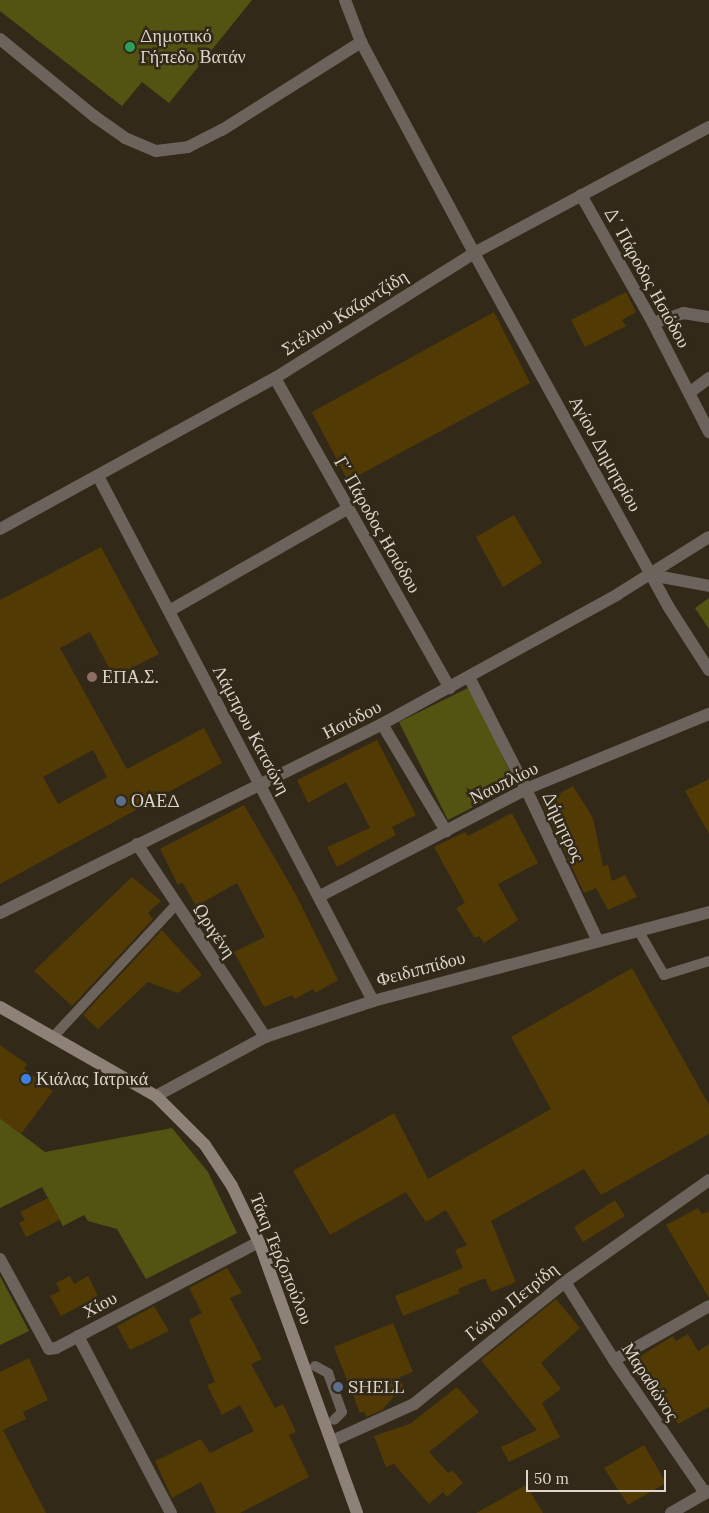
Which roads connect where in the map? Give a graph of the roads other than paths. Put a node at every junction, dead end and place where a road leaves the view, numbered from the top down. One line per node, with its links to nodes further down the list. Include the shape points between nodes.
1 (345, 0): 3 (street, Αγίου Δημητρίου)
2 (0, 39): 3 (street, via 94,116 126,138 156,151 188,147 222,130)
3 (361, 42): 6 (street, Αγίου Δημητρίου)
4 (709, 127): 5 (street, Στέλιου Καζαντζίδη)
5 (581, 195): 6 (street, Στέλιου Καζαντζίδη); 8 (street, Δ΄ Πάροδος Ησιόδου)
6 (474, 253): 9 (street, Στέλιου Καζαντζίδη); 17 (street, Αγίου Δημητρίου)
7 (709, 317): 8 (street, via 683,313)
8 (653, 322): 11 (street, Δ΄ Πάροδος Ησιόδου)
9 (275, 378): 13 (street, Στέλιου Καζαντζίδη); 14 (street, Γ΄ Πάροδος Ησιόδου)
10 (709, 378): 11 (street)
11 (689, 393): 12 (street, Δ΄ Πάροδος Ησιόδου)
12 (709, 432)
13 (98, 476): 15 (street, Στέλιου Καζαντζίδη); 19 (street, Λάμπρου Κατσώνη)
14 (347, 509): 19 (street); 22 (street, Γ΄ Πάροδος Ησιόδου)
15 (0, 529)
16 (709, 536): 17 (street, Ησιόδου)
17 (651, 575): 18 (street); 20 (street, Αγίου Δημητρίου); 21 (street, Ησιόδου)
18 (709, 586)
19 (169, 611): 25 (street, Λάμπρου Κατσώνη)
20 (709, 670)
21 (469, 677): 22 (street, Ησιόδου); 26 (street, Δήμητρος)
22 (450, 688): 24 (street, Ησιόδου)
23 (709, 714): 26 (street, Ναυπλίου)
24 (382, 724): 25 (street, Ησιόδου); 27 (street)
25 (262, 786): 28 (street, Ησιόδου); 29 (street, Λάμπρου Κατσώνη)
26 (526, 789): 27 (street, Ναυπλίου); 34 (street, Δήμητρος)
27 (446, 831): 29 (street, Ναυπλίου)
28 (137, 844): 30 (street, Ωριγένη); 32 (street, Ησιόδου)
29 (320, 896): 36 (street, Λάμπρου Κατσώνη)
30 (176, 906): 38 (lane); 39 (street, Ωριγένη)
31 (709, 912): 33 (street, Φειδιππίδου)
32 (0, 913)
33 (638, 930): 34 (street, Φειδιππίδου); 35 (lane, via 664,975)
34 (598, 939): 36 (street, Φειδιππίδου)
35 (709, 962)
36 (373, 1000): 39 (street, Φειδιππίδου)
37 (0, 1007): 38 (main road, Τάκη Τερζοπούλου)
38 (54, 1036): 40 (main road, Τάκη Τερζοπούλου)
39 (264, 1037): 40 (street, Φειδιππίδου)
40 (156, 1096): 42 (main road, Τάκη Τερζοπούλου, via 205,1146 232,1186)
41 (709, 1180): 44 (street, Γώγου Πετρίδη)
42 (259, 1242): 46 (street, Χίου); 50 (main road, Τάκη Τερζοπούλου)
43 (0, 1259): 46 (street, Χίου, via 49,1349)
44 (565, 1282): 47 (street, Μαραθώνος); 50 (street, Γώγου Πετρίδη, via 414,1404)
45 (709, 1306): 47 (street)
46 (78, 1336): 52 (street)
47 (614, 1360): 51 (street, Μαραθώνος)
48 (315, 1366): 49 (lane, via 328,1372 342,1412)
49 (334, 1420)
50 (332, 1442): 53 (main road, Τάκη Τερζοπούλου)
51 (708, 1494): 54 (street)
52 (171, 1513)
53 (357, 1513)
54 (670, 1513)

